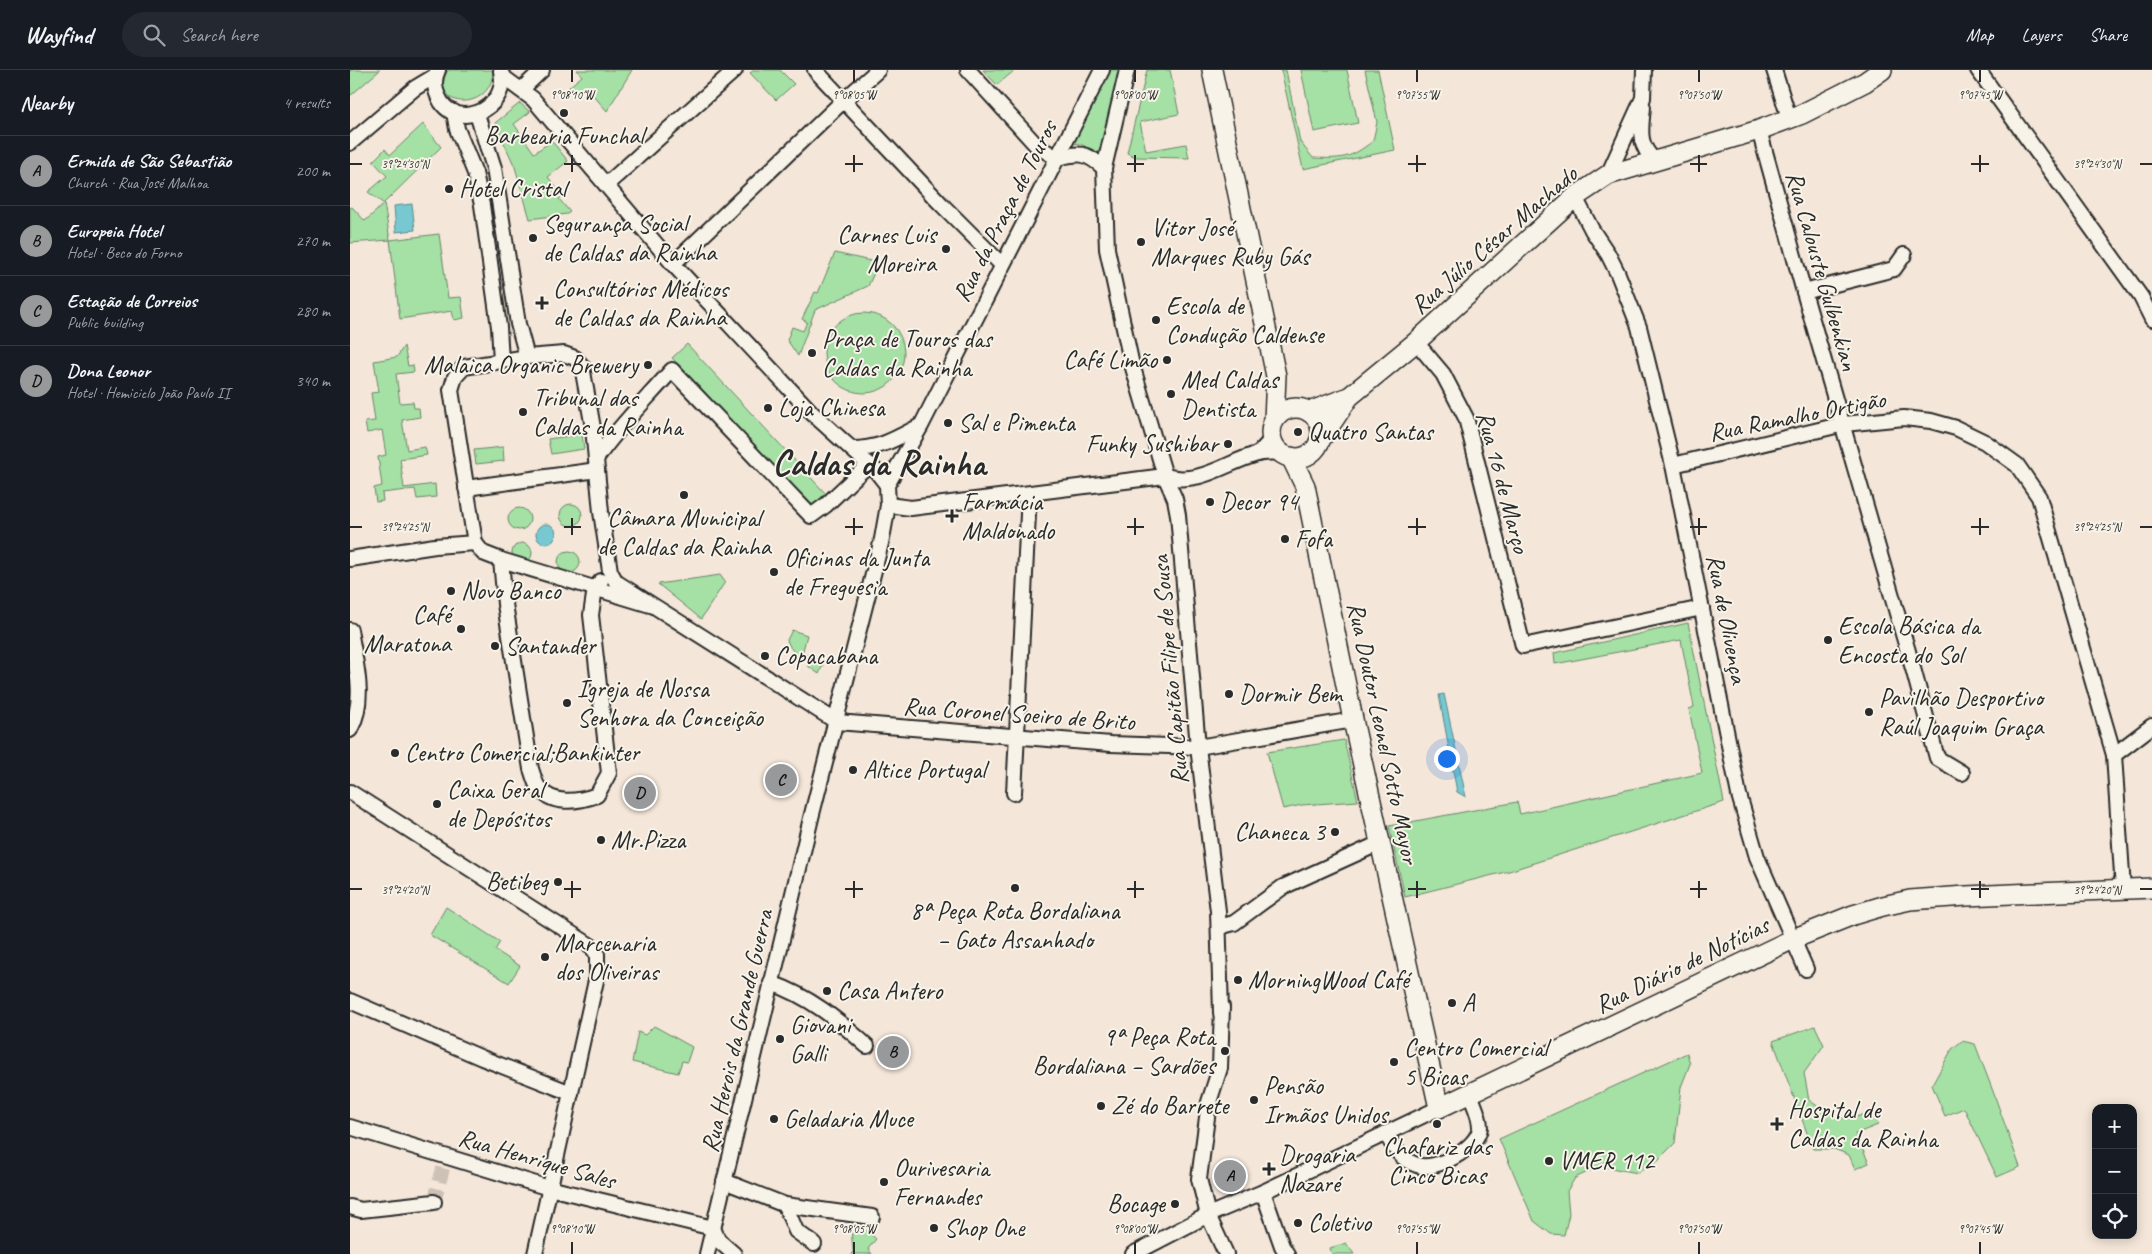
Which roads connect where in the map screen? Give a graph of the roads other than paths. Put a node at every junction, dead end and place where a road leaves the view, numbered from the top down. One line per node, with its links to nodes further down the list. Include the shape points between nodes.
1 (542, 70): 15 (street)
2 (735, 70): 27 (street)
3 (814, 70): 17 (street)
4 (878, 70): 17 (street)
5 (968, 70): 23 (street, via 1037,146)
6 (1102, 70): 23 (street, Rua da Praça de Touros)
7 (1127, 70): 25 (street, Rua Capitão Filipe de Sousa)
8 (1212, 70): 37 (main road)
9 (1644, 70): 16 (street, Rua Júlio César Machado)
10 (1774, 70): 20 (street)
11 (1882, 70): 20 (main road, via 1865,82)
12 (1978, 70): 33 (street, via 2141,298)
13 (437, 73): 18 (street, via 435,90 441,103); 22 (street)
14 (502, 79): 15 (street); 19 (street, via 496,101)
15 (521, 90): 27 (street, via 533,99)
16 (1643, 98): 24 (street, Rua Júlio César Machado, via 1641,135 1644,151); 26 (street, Rua Júlio César Machado)
17 (843, 101): 30 (street); 31 (street)
18 (454, 112): 19 (street); 36 (street, via 457,130 476,173)
19 (477, 114): 35 (street, via 494,168 518,324)
20 (1789, 118): 21 (main road)
21 (1759, 130): 24 (main road); 32 (street, Rua Calouste Gulbenkian)
22 (350, 143)
23 (1057, 158): 25 (street, via 1081,154 1090,156); 31 (street, Rua da Praça de Touros)
24 (1655, 161): 26 (main road)
25 (1104, 168): 49 (street, Rua Capitão Filipe de Sousa, via 1107,249 1132,361)
26 (1608, 175): 28 (main road, Rua Júlio César Machado)
27 (606, 185): 30 (street)
28 (1575, 197): 34 (main road, Rua Júlio César Machado); 48 (street, Rua de Olivença, via 1618,274 1639,326)
29 (1904, 255): 32 (street, via 1894,269)
30 (673, 264): 44 (street, via 813,414)
31 (1002, 265): 42 (street, Rua da Praça de Touros)
32 (1804, 292): 41 (street, Rua Calouste Gulbenkian)
33 (2152, 319)
34 (1416, 342): 38 (main road, Rua Júlio César Machado); 61 (street, Rua 16 de Março, via 1443,374 1466,418 1522,646)
35 (527, 357): 36 (street); 47 (street, via 564,354 575,358 582,366)
36 (501, 361): 52 (street, via 464,367 455,377 451,390)
37 (1276, 376): 39 (main road); 40 (main road)
38 (1349, 397): 39 (main road); 43 (main road)
39 (1306, 410): 40 (main road, via 1287,410); 43 (main road, via 1320,425)
40 (1274, 420): 45 (main road, via 1271,433)
41 (1844, 424): 48 (street, Rua Ramalho Ortigão); 69 (street, Rua Ramalho Ortigão, via 1904,418 1931,421 1956,428 1984,442 2017,465 2040,497); 70 (street, Rua Calouste Gulbenkian, via 1937,758)
42 (921, 426): 44 (street, via 882,446); 50 (street, Rua da Praça de Touros)
43 (1316, 446): 45 (main road, via 1307,455); 51 (main road, Rua Doutor Leonel Sotto Mayor)
44 (852, 448): 46 (street)
45 (1281, 449): 49 (street, via 1199,476 1178,480); 51 (main road, Rua Doutor Leonel Sotto Mayor)
46 (869, 464): 47 (street, via 811,516 672,370 615,432); 50 (street)
47 (596, 465): 52 (street); 58 (street)
48 (1673, 465): 61 (street, Rua de Olivença)
49 (1165, 476): 53 (street); 68 (street, Rua Capitão Filipe de Sousa, via 1178,515)
50 (887, 485): 54 (street, Rua Herois da Grande Guerra)
51 (1305, 486): 63 (main road, Rua Doutor Leonel Sotto Mayor)
52 (466, 488): 55 (street)
53 (1029, 494): 54 (street, via 911,508); 67 (street)
54 (888, 505): 64 (street, Rua Herois da Grande Guerra)
55 (479, 548): 56 (street, via 435,546); 57 (street)
56 (350, 559)
57 (501, 560): 59 (street); 59 (street, via 531,769 538,788 555,800 580,802 597,795 609,773 591,615)
58 (610, 571): 59 (street); 60 (street, via 616,582)
59 (595, 588): 60 (street)
60 (650, 605): 64 (street)
61 (1702, 608): 77 (street, Rua de Olivença, via 1739,795 1757,857)
62 (350, 630): 66 (street, via 360,690 358,712)
63 (1353, 720): 68 (street, Rua Coronel Soeiro de Brito); 73 (main road, Rua Doutor Leonel Sotto Mayor)
64 (837, 722): 67 (street, Rua Coronel Soeiro de Brito); 79 (street, Rua Herois da Grande Guerra)
65 (2152, 726): 69 (street)
66 (350, 730)
67 (1017, 736): 68 (street, Rua Coronel Soeiro de Brito); 72 (street)
68 (1198, 747): 76 (street, Rua Capitão Filipe de Sousa)
69 (2114, 754): 75 (street, Rua Ramalho Ortigão)
70 (1962, 773)
71 (350, 792): 82 (street, via 591,946 597,954 597,976)
72 (1014, 793)
73 (1380, 843): 76 (street, via 1283,887 1234,923); 84 (main road, Rua Doutor Leonel Sotto Mayor)
74 (2152, 888): 75 (main road, Rua Diário de Notícias)
75 (2123, 889): 77 (main road, Rua Diário de Notícias, via 1910,900 1853,915)
76 (1219, 927): 93 (street, Rua Capitão Filipe de Sousa, via 1220,1068 1209,1102 1199,1179)
77 (1793, 939): 78 (street, Rua de Olivença); 83 (main road, Rua Diário de Notícias)
78 (1806, 968)
79 (772, 983): 81 (street, via 821,1008); 87 (street, Rua Herois da Grande Guerra)
80 (350, 1001): 82 (street)
81 (866, 1046)
82 (570, 1093): 88 (street)
83 (1470, 1094): 84 (main road, Rua Diário de Notícias); 86 (street, via 1480,1129 1470,1147 1448,1161 1419,1167 1404,1159)
84 (1439, 1108): 86 (street, Rua Diário de Notícias)
85 (350, 1127): 88 (street, Rua Henrique Sales)
86 (1386, 1133): 89 (street, Rua Diário de Notícias)
87 (724, 1181): 91 (street); 95 (street, Rua Herois da Grande Guerra)
88 (549, 1188): 95 (street, Rua Henrique Sales); 97 (street)
89 (1263, 1192): 93 (street, Rua Diário de Notícias); 102 (street)
90 (434, 1202): 92 (street, via 361,1210)
91 (785, 1205): 94 (street); 96 (street, via 796,1231)
92 (350, 1207)
93 (1208, 1215): 100 (street, Rua Diário de Notícias); 101 (street, Rua Capitão Filipe de Sousa)
94 (872, 1217)
95 (713, 1228): 98 (street, Rua Herois da Grande Guerra); 99 (street, via 718,1240)
96 (814, 1244)
97 (535, 1254)
98 (707, 1254)
99 (734, 1254)
100 (1133, 1254)
101 (1226, 1254)
102 (1287, 1254)

